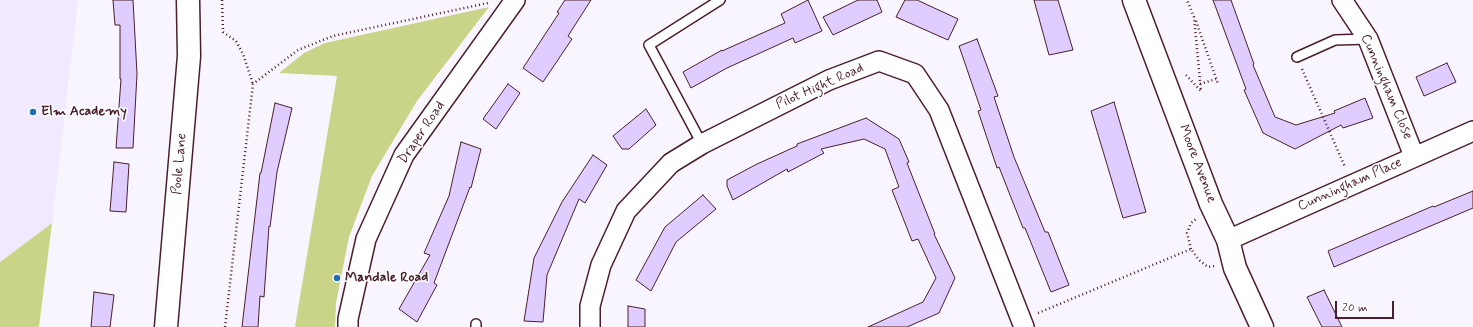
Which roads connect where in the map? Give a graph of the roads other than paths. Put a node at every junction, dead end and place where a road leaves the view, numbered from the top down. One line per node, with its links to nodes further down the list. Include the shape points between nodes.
1 (188, 0): 13 (street, Poole Lane, via 188,56)
2 (720, 0): 9 (lane, via 649,45)
3 (1134, 0): 11 (street, Moore Avenue, via 1211,204)
4 (1342, 0): 6 (street, Cunningham Close)
5 (512, 4): 14 (street, Draper Road, via 404,156 366,239)
6 (1368, 39): 7 (lane, via 1335,40); 10 (street, Cunningham Close)
7 (1297, 57)
8 (1473, 131): 10 (street, Cunningham Place)
9 (702, 144): 12 (street, Pilot Hight Road, via 829,80 879,61 915,74 939,110); 15 (street, Pilot Hight Road, via 672,163 626,211 601,265 590,306)
10 (1414, 156): 11 (street, Cunningham Place)
11 (1228, 240): 16 (street, Moore Avenue, via 1235,268)
12 (1017, 325)
13 (166, 327)
14 (348, 327)
15 (590, 327)
16 (1262, 327)

